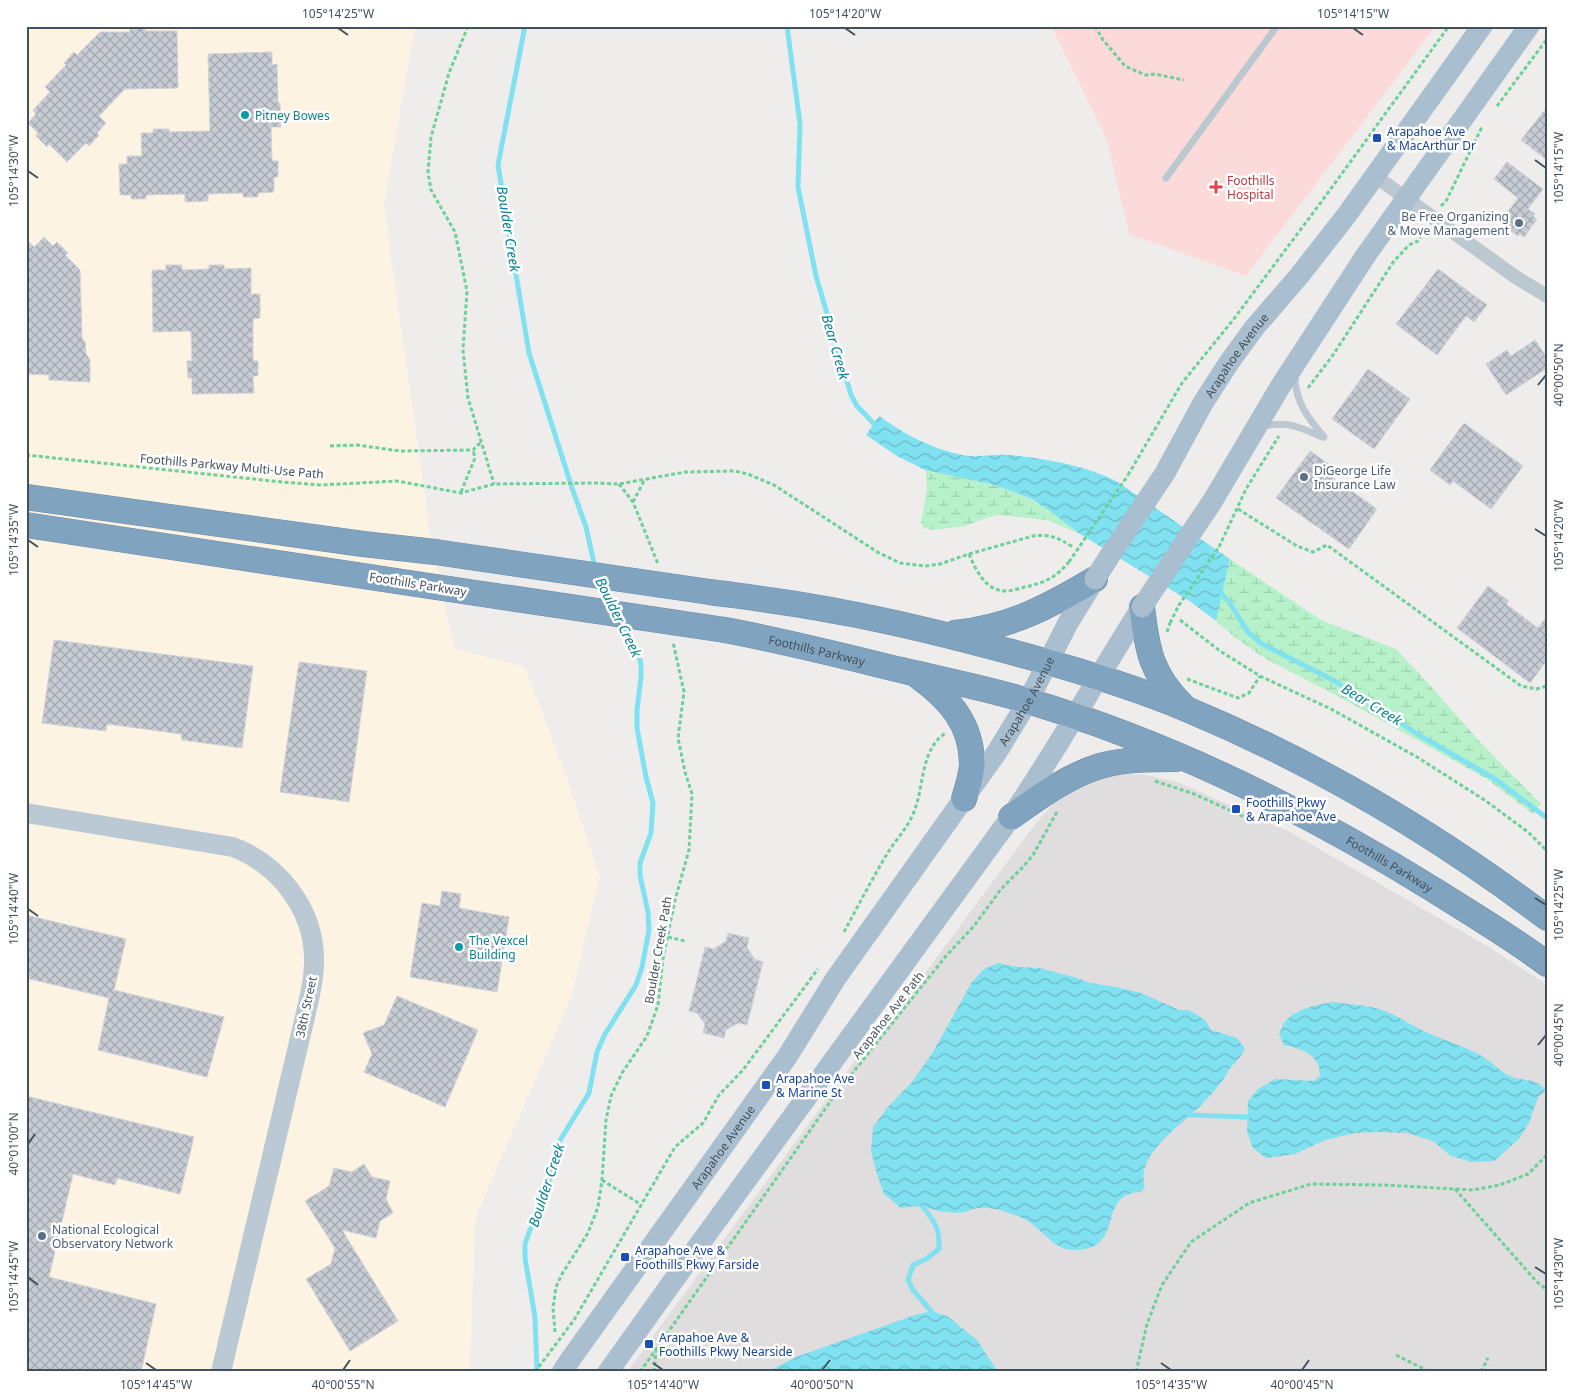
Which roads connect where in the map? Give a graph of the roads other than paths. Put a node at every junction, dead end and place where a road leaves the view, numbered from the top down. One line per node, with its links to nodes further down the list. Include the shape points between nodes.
1 (1276, 26): 5 (lane)
2 (1482, 26): 4 (main road, Arapahoe Avenue)
3 (1529, 26): 6 (main road)
4 (1375, 176): 6 (street); 12 (main road, Arapahoe Avenue, bridge, via 1323,247 1230,361 1149,499)
5 (1166, 178)
6 (1406, 198): 7 (street); 8 (main road)
7 (1547, 296)
8 (1296, 362): 9 (main road); 9 (lane, via 1295,384 1299,402 1324,437 1287,423)
9 (1254, 430): 13 (main road, bridge, via 1212,502)
10 (26, 497): 14 (highway, bridge, via 710,592 840,612)
11 (26, 524): 16 (highway, Foothills Parkway, bridge, via 726,630)
12 (1095, 578): 14 (highway, via 1027,616 987,628); 15 (main road, Arapahoe Avenue)
13 (1142, 606): 17 (main road); 19 (highway, via 1147,644 1157,673)
14 (944, 634): 15 (highway)
15 (1047, 662): 17 (highway); 18 (main road, Arapahoe Avenue)
16 (914, 672): 18 (highway, Foothills Parkway); 22 (highway, via 945,698 963,725 972,766)
17 (1098, 677): 19 (highway); 20 (main road)
18 (1028, 701): 20 (highway, Foothills Parkway); 22 (main road, Arapahoe Avenue)
19 (1184, 708): 25 (highway, via 1297,761 1391,812 1478,868)
20 (1075, 716): 21 (highway, Foothills Parkway); 24 (main road)
21 (1184, 758): 24 (highway, via 1128,761 1092,769 1056,786); 26 (highway, Foothills Parkway, via 1274,799 1346,837 1495,928)
22 (964, 799): 27 (main road, Arapahoe Avenue, via 836,978 787,1057)
23 (26, 813): 28 (street, 38th Street, via 220,844 245,852 267,866 288,888 309,925 314,962 308,1004)
24 (1011, 817): 29 (main road)
25 (1547, 918)
26 (1547, 964)
27 (566, 1366)
28 (221, 1372)
29 (608, 1372)

